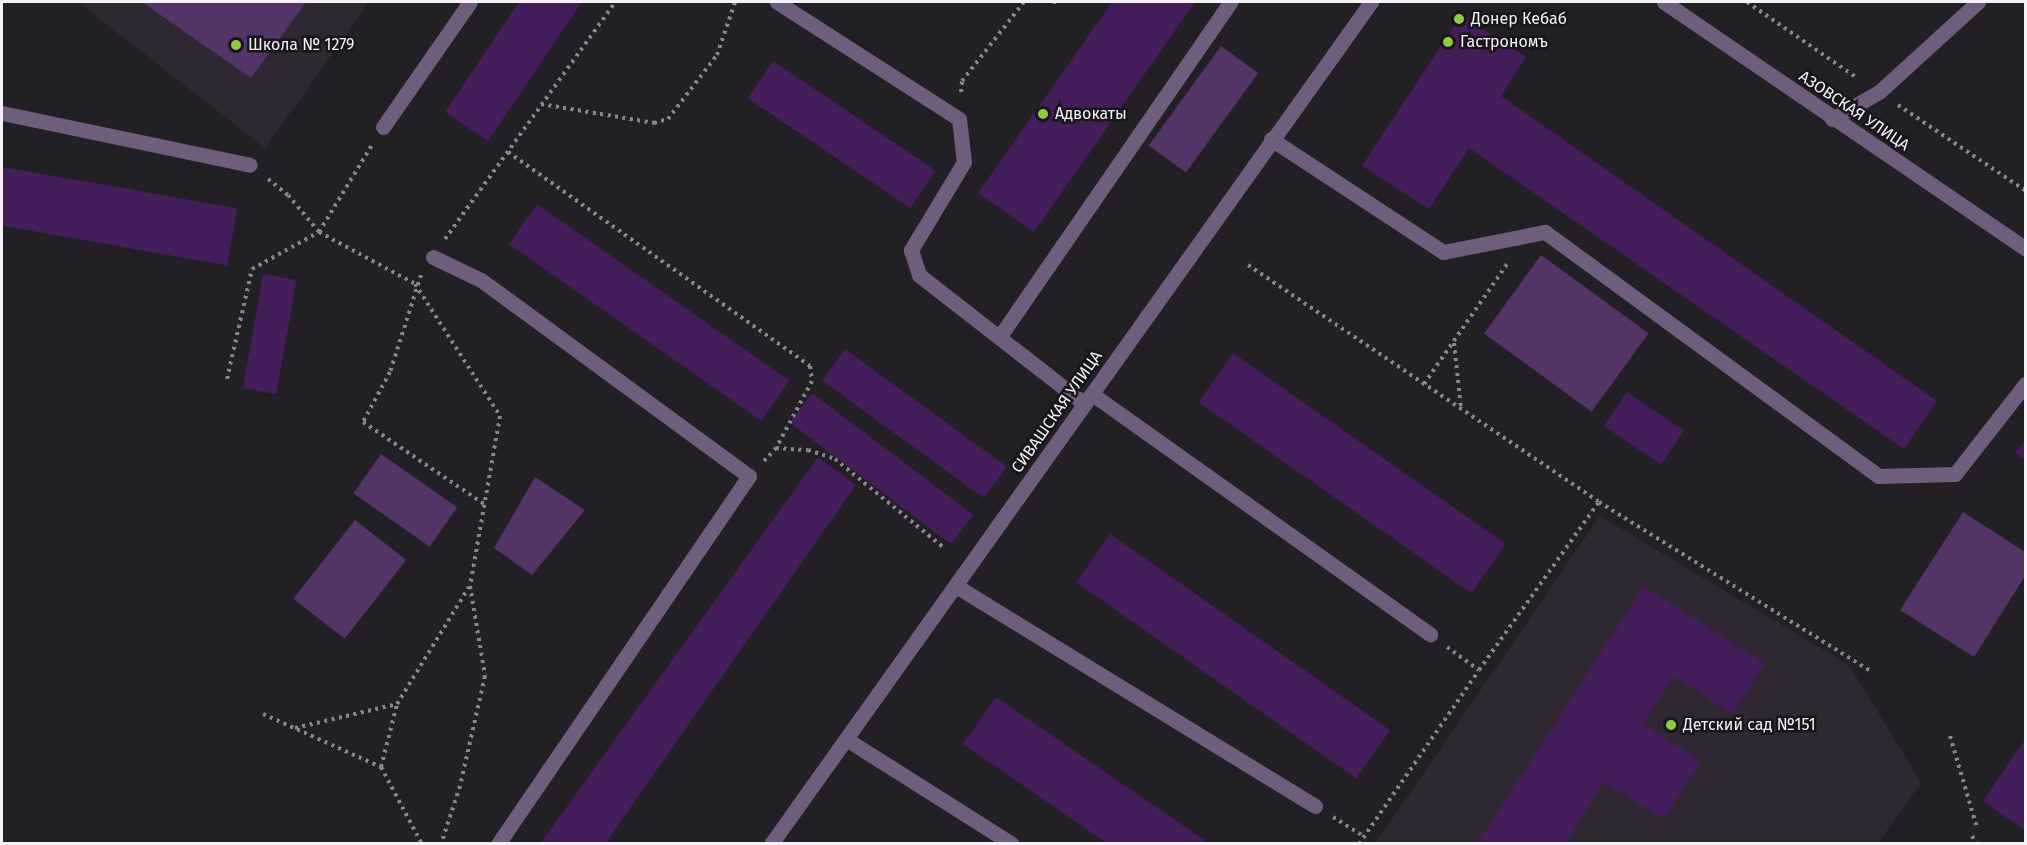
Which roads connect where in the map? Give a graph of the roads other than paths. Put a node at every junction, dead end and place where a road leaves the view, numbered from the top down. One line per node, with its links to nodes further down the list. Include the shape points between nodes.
1 (470, 2): 9 (street)
2 (777, 2): 14 (street, via 959,119 964,162 911,250 919,275)
3 (1230, 2): 14 (street)
4 (1371, 2): 10 (street, СИВАШСКАЯ УЛИЦА)
5 (1664, 2): 8 (street, АЗОВСКАЯ УЛИЦА)
6 (1978, 2): 8 (street, via 1878,92)
7 (2, 113): 11 (street)
8 (1832, 119): 12 (street, АЗОВСКАЯ УЛИЦА)
9 (383, 127)
10 (1271, 139): 15 (street, via 1443,252 1545,232 1878,476 1955,474); 16 (street, СИВАШСКАЯ УЛИЦА)
11 (250, 165)
12 (2025, 249)
13 (433, 257): 21 (street, via 481,280 749,476)
14 (1000, 336): 16 (street)
15 (2025, 382)
16 (1089, 399): 17 (street, СИВАШСКАЯ УЛИЦА); 18 (street)
17 (956, 586): 19 (street, СИВАШСКАЯ УЛИЦА); 20 (street)
18 (1430, 634)
19 (846, 739): 22 (street, СИВАШСКАЯ УЛИЦА); 23 (street)
20 (1315, 806)
21 (498, 843)
22 (771, 843)
23 (1012, 843)

